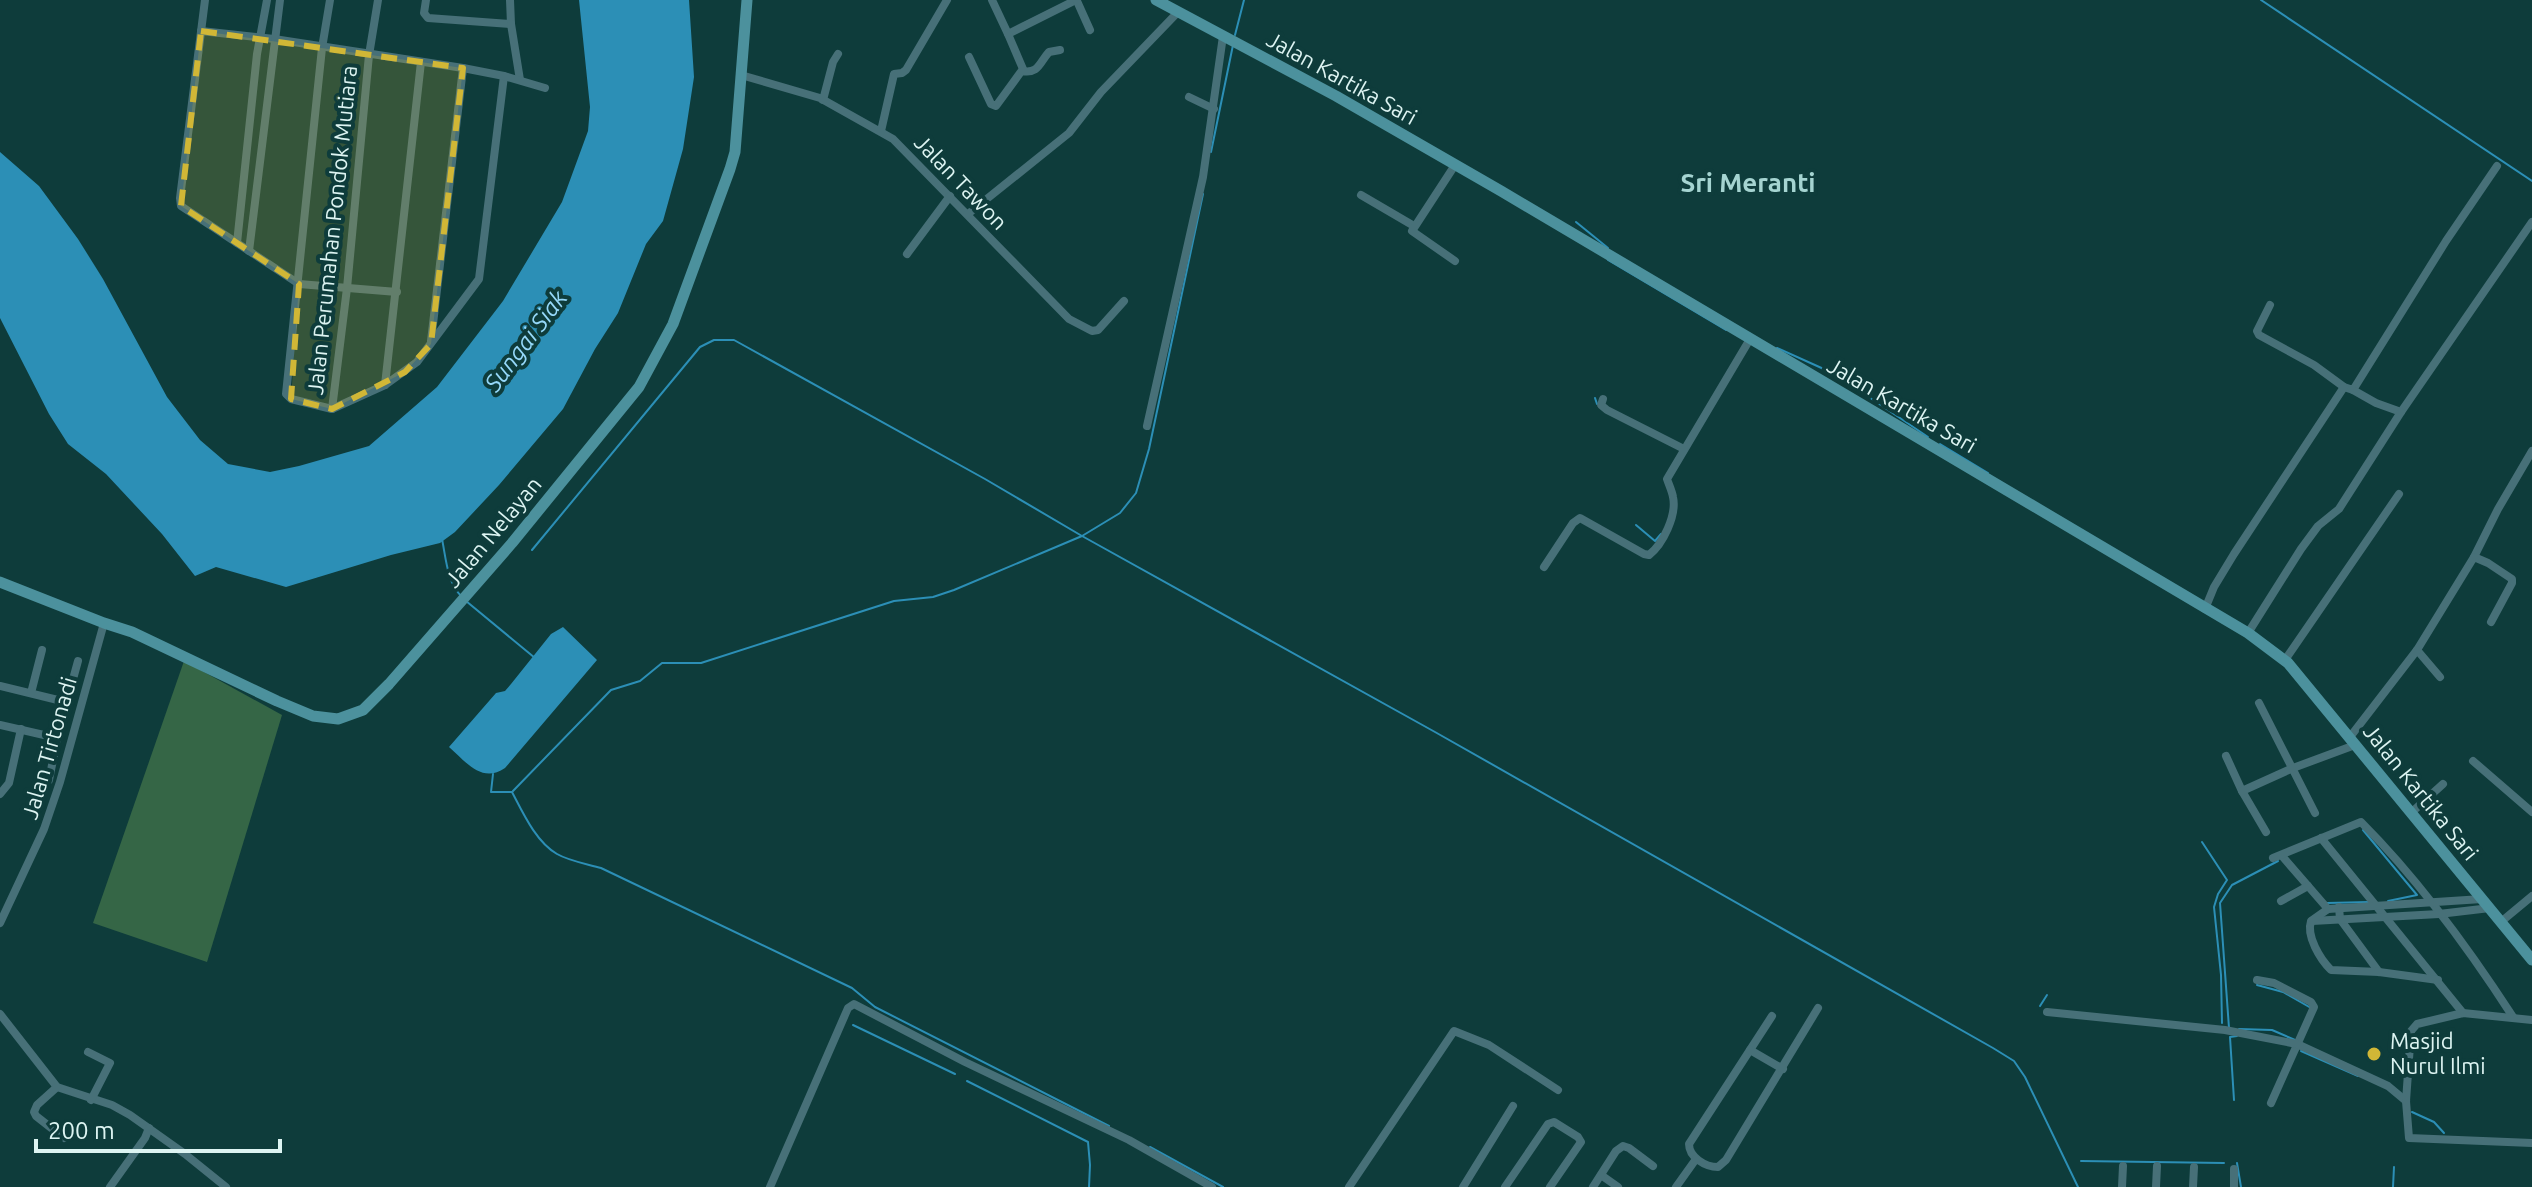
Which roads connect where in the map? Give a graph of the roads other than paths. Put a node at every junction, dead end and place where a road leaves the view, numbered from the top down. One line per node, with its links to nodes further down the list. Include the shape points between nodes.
1 (205, 0): 16 (street)
2 (267, 0): 19 (street)
3 (280, 0): 20 (street)
4 (330, 0): 21 (street, Jalan Perumahan Pondok Mutiara)
5 (378, 0): 24 (street, Jalan Perumahan Pondok Mutiara)
6 (426, 0): 14 (street, via 428,18)
7 (510, 0): 14 (street)
8 (747, 0): 29 (street, Jalan Nelayan)
9 (947, 0): 36 (street, via 906,70 894,74)
10 (992, 0): 17 (street)
11 (1076, 0): 15 (street); 17 (street)
12 (1156, 0): 13 (street, Jalan Kartika Sari)
13 (1178, 12): 18 (street, Jalan Kartika Sari); 41 (street, via 1069,133)
14 (511, 24): 31 (street)
15 (1090, 30)
16 (201, 31): 19 (street); 44 (street, via 180,203)
17 (1008, 34): 28 (street)
18 (1223, 36): 35 (street); 37 (street, Jalan Kartika Sari)
19 (259, 38): 20 (street); 44 (street)
20 (274, 39): 21 (street); 45 (street)
21 (322, 48): 24 (street); 48 (street, Jalan Perumahan Pondok Mutiara)
22 (1060, 50): 28 (street, via 1049,52 1032,72)
23 (838, 54): 34 (street)
24 (369, 55): 26 (street); 49 (street, Jalan Perumahan Pondok Mutiara)
25 (969, 57): 28 (street, via 993,106)
26 (421, 62): 27 (street); 50 (street)
27 (463, 68): 30 (street); 54 (street)
28 (1022, 71)
29 (741, 75): 34 (street, Jalan Tawon); 69 (street, Jalan Nelayan, via 730,169 689,286 639,387 375,700 338,719 313,716)
30 (504, 76): 31 (street); 54 (street, via 479,279)
31 (520, 80): 32 (street)
32 (545, 88)
33 (1189, 97): 35 (street)
34 (823, 100): 36 (street, Jalan Tawon)
35 (1214, 109): 60 (street)
36 (881, 131): 40 (street, Jalan Tawon)
37 (1455, 165): 43 (street); 53 (street, Jalan Kartika Sari)
38 (2497, 166): 56 (street)
39 (1361, 195): 43 (street)
40 (950, 196): 41 (street, Jalan Tawon); 46 (street)
41 (968, 214): 51 (street, Jalan Tawon, via 1069,319 1098,330)
42 (2532, 222): 59 (street)
43 (1414, 226): 47 (street, via 1413,233)
44 (237, 243): 45 (street)
45 (249, 251): 48 (street)
46 (907, 254)
47 (1455, 261)
48 (299, 284): 49 (street); 58 (street, Jalan Perumahan Pondok Mutiara, via 286,394)
49 (347, 288): 50 (street); 58 (street, Jalan Perumahan Pondok Mutiara)
50 (397, 292): 55 (street)
51 (1124, 301)
52 (2270, 305): 56 (street, via 2259,335)
53 (1750, 339): 61 (street); 67 (street, Jalan Kartika Sari)
54 (431, 344): 55 (street)
55 (385, 385): 58 (street)
56 (2349, 389): 59 (street); 67 (street, via 2234,554)
57 (1603, 399): 61 (street, via 1607,410)
58 (332, 409)
59 (2401, 412): 70 (street, via 2339,509 2301,549)
60 (1147, 426)
61 (1684, 449): 65 (street, via 1667,479 1674,505 1653,552 1644,554 1580,518)
62 (2532, 451): 64 (street)
63 (2399, 494): 73 (street)
64 (2474, 557): 68 (street, via 2512,579); 72 (street)
65 (1544, 567)
66 (0, 582): 69 (street, Jalan Nelayan)
67 (2205, 609): 70 (street, Jalan Kartika Sari)
68 (2491, 622)
69 (104, 623): 81 (street, Jalan Tirtonadi)
70 (2248, 633): 73 (street, Jalan Kartika Sari)
71 (42, 650): 77 (street)
72 (2417, 650): 75 (street); 86 (street)
73 (2285, 660): 86 (street, Jalan Kartika Sari)
74 (78, 661): 78 (street)
75 (2440, 677)
76 (0, 686): 77 (street)
77 (31, 693): 78 (street)
78 (66, 702): 80 (street)
79 (2259, 703): 89 (street)
80 (63, 715): 81 (street); 85 (street)
81 (78, 720): 84 (street, Jalan Tirtonadi)
82 (0, 725): 83 (street)
83 (21, 729): 85 (street); 93 (street, via 9,783)
84 (74, 733): 85 (street); 109 (street, Jalan Tirtonadi, via 44,829)
85 (58, 734): 90 (street)
86 (2352, 741): 89 (street); 94 (street, Jalan Kartika Sari)
87 (2226, 756): 92 (street)
88 (2473, 761): 95 (street)
89 (2293, 768): 92 (street); 96 (street)
90 (49, 780)
91 (2443, 784): 94 (street)
92 (2242, 791): 97 (street)
93 (0, 794)
94 (2412, 812): 103 (street, Jalan Kartika Sari)
95 (2532, 812)
96 (2315, 813)
97 (2266, 832)
98 (2321, 838): 99 (street, via 2277,857); 102 (street, via 2361,822); 105 (street)
99 (2308, 886): 101 (street); 106 (street)
100 (2532, 896): 112 (street)
101 (2281, 901)
102 (2431, 903): 103 (street); 105 (street); 107 (street)
103 (2486, 904): 107 (street); 112 (street, Jalan Kartika Sari)
104 (2339, 907): 105 (street); 106 (street); 110 (street)
105 (2379, 907): 108 (street)
106 (2328, 909): 111 (street)
107 (2439, 914): 108 (street); 122 (street)
108 (2386, 917): 110 (street); 116 (street)
109 (1, 918)
110 (2340, 919): 111 (street); 114 (street)
111 (2311, 921): 114 (street, via 2310,934 2329,969)
112 (2502, 921): 113 (street, Jalan Kartika Sari)
113 (2532, 959)
114 (2379, 972): 116 (street)
115 (2257, 980): 124 (street, via 2274,983 2314,1005)
116 (2438, 980): 119 (street)
117 (1818, 1008): 127 (street)
118 (2047, 1012): 124 (street, via 2225,1030)
119 (2463, 1013): 122 (street); 131 (street, via 2413,1027)
120 (0, 1014): 128 (street)
121 (1772, 1016): 125 (street)
122 (2513, 1017): 123 (street)
123 (2532, 1020)
124 (2297, 1044): 131 (street, via 2378,1080); 132 (street)
125 (1750, 1050): 127 (street); 137 (street, via 1689,1144)
126 (88, 1052): 130 (street, via 110,1063)
127 (1783, 1069): 137 (street, via 1723,1164 1712,1167)
128 (57, 1087): 130 (street); 135 (street, via 34,1112)
129 (1558, 1090): 148 (street, via 1489,1045 1454,1031)
130 (91, 1100): 134 (street, via 112,1105)
131 (2406, 1101): 136 (street, via 2409,1138)
132 (2271, 1103)
133 (1513, 1106): 149 (street)
134 (149, 1128): 144 (street); 145 (street)
135 (64, 1138)
136 (2532, 1143)
137 (1696, 1159): 154 (street)
138 (1653, 1166): 143 (street, via 1623,1146)
139 (2123, 1166): 155 (street)
140 (2157, 1166): 156 (street)
141 (2194, 1167): 157 (street)
142 (2234, 1169): 158 (street)
143 (1601, 1175): 152 (street); 153 (street)
144 (110, 1187)
145 (226, 1187)
146 (770, 1187): 147 (street, via 830,1046 854,1004 1129,1140)
147 (1212, 1187)
148 (1349, 1187)
149 (1463, 1187)
150 (1505, 1187): 151 (street, via 1554,1122 1581,1142)
151 (1550, 1187)
152 (1593, 1187)
153 (1618, 1187)
154 (1676, 1187)
155 (2122, 1187)
156 (2156, 1187)
157 (2193, 1187)
158 (2234, 1187)

